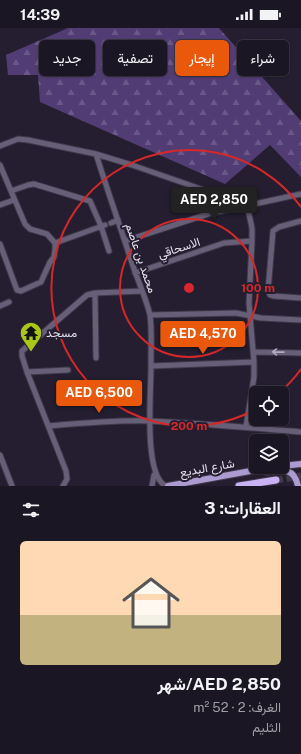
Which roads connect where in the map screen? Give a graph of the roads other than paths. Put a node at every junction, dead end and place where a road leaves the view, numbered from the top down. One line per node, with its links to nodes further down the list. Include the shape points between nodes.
1 (0, 146): 2 (street, via 18,139)
2 (96, 154): 7 (street); 9 (street, محمد بن عاصم)
3 (0, 165): 4 (street)
4 (11, 191): 6 (street); 12 (street, via 34,184 88,200)
5 (301, 194): 7 (street)
6 (14, 200): 8 (street); 15 (street, via 25,224 30,229 47,234)
7 (247, 205): 13 (street, via 208,214); 14 (street)
8 (0, 206)
9 (118, 220): 11 (street); 13 (street, محمد بن عاصم)
10 (301, 221): 21 (street, via 273,231 268,291 272,296)
11 (111, 223)
12 (103, 226): 15 (street); 17 (street)
13 (125, 241): 18 (street, محمد بن عاصم)
14 (252, 241): 18 (street, الاسحاقي, via 224,243); 25 (street)
15 (54, 243): 16 (street, via 54,257 43,279 40,283 19,291)
16 (0, 244)
17 (108, 251)
18 (135, 273): 19 (street, محمد بن عاصم)
19 (142, 291): 20 (street); 24 (street, محمد بن عاصم)
20 (95, 293): 29 (street); 33 (street, via 85,296 24,350 22,356)
21 (301, 298)
22 (9, 302): 23 (street)
23 (0, 306)
24 (150, 315): 25 (street); 31 (street, محمد بن عاصم)
25 (250, 315): 26 (street); 27 (street)
26 (301, 320)
27 (254, 352): 28 (street, one-way to 27); 30 (street)
28 (301, 353)
29 (96, 358)
30 (254, 362): 31 (street); 36 (street)
31 (152, 366): 34 (street, محمد بن عاصم)
32 (68, 370): 33 (street)
33 (27, 372): 35 (street)
34 (150, 421): 35 (street); 36 (street); 41 (street, محمد بن عاصم)
35 (49, 426): 46 (street, via 66,471 67,478)
36 (246, 427): 37 (street)
37 (301, 432)
38 (0, 455): 45 (street)
39 (301, 464): 40 (main road)
40 (289, 465)
41 (154, 470): 47 (street, محمد بن عاصم); 48 (street, محمد بن عاصم, via 161,484)
42 (249, 471): 43 (main road, شارع البديع)
43 (206, 479): 48 (main road, شارع البديع); 50 (main road, via 287,470 297,480)
44 (276, 480): 49 (highway, شارع البديع)
45 (12, 486)
46 (63, 486)
47 (152, 486)
48 (167, 486)
49 (239, 486)
50 (298, 486)

